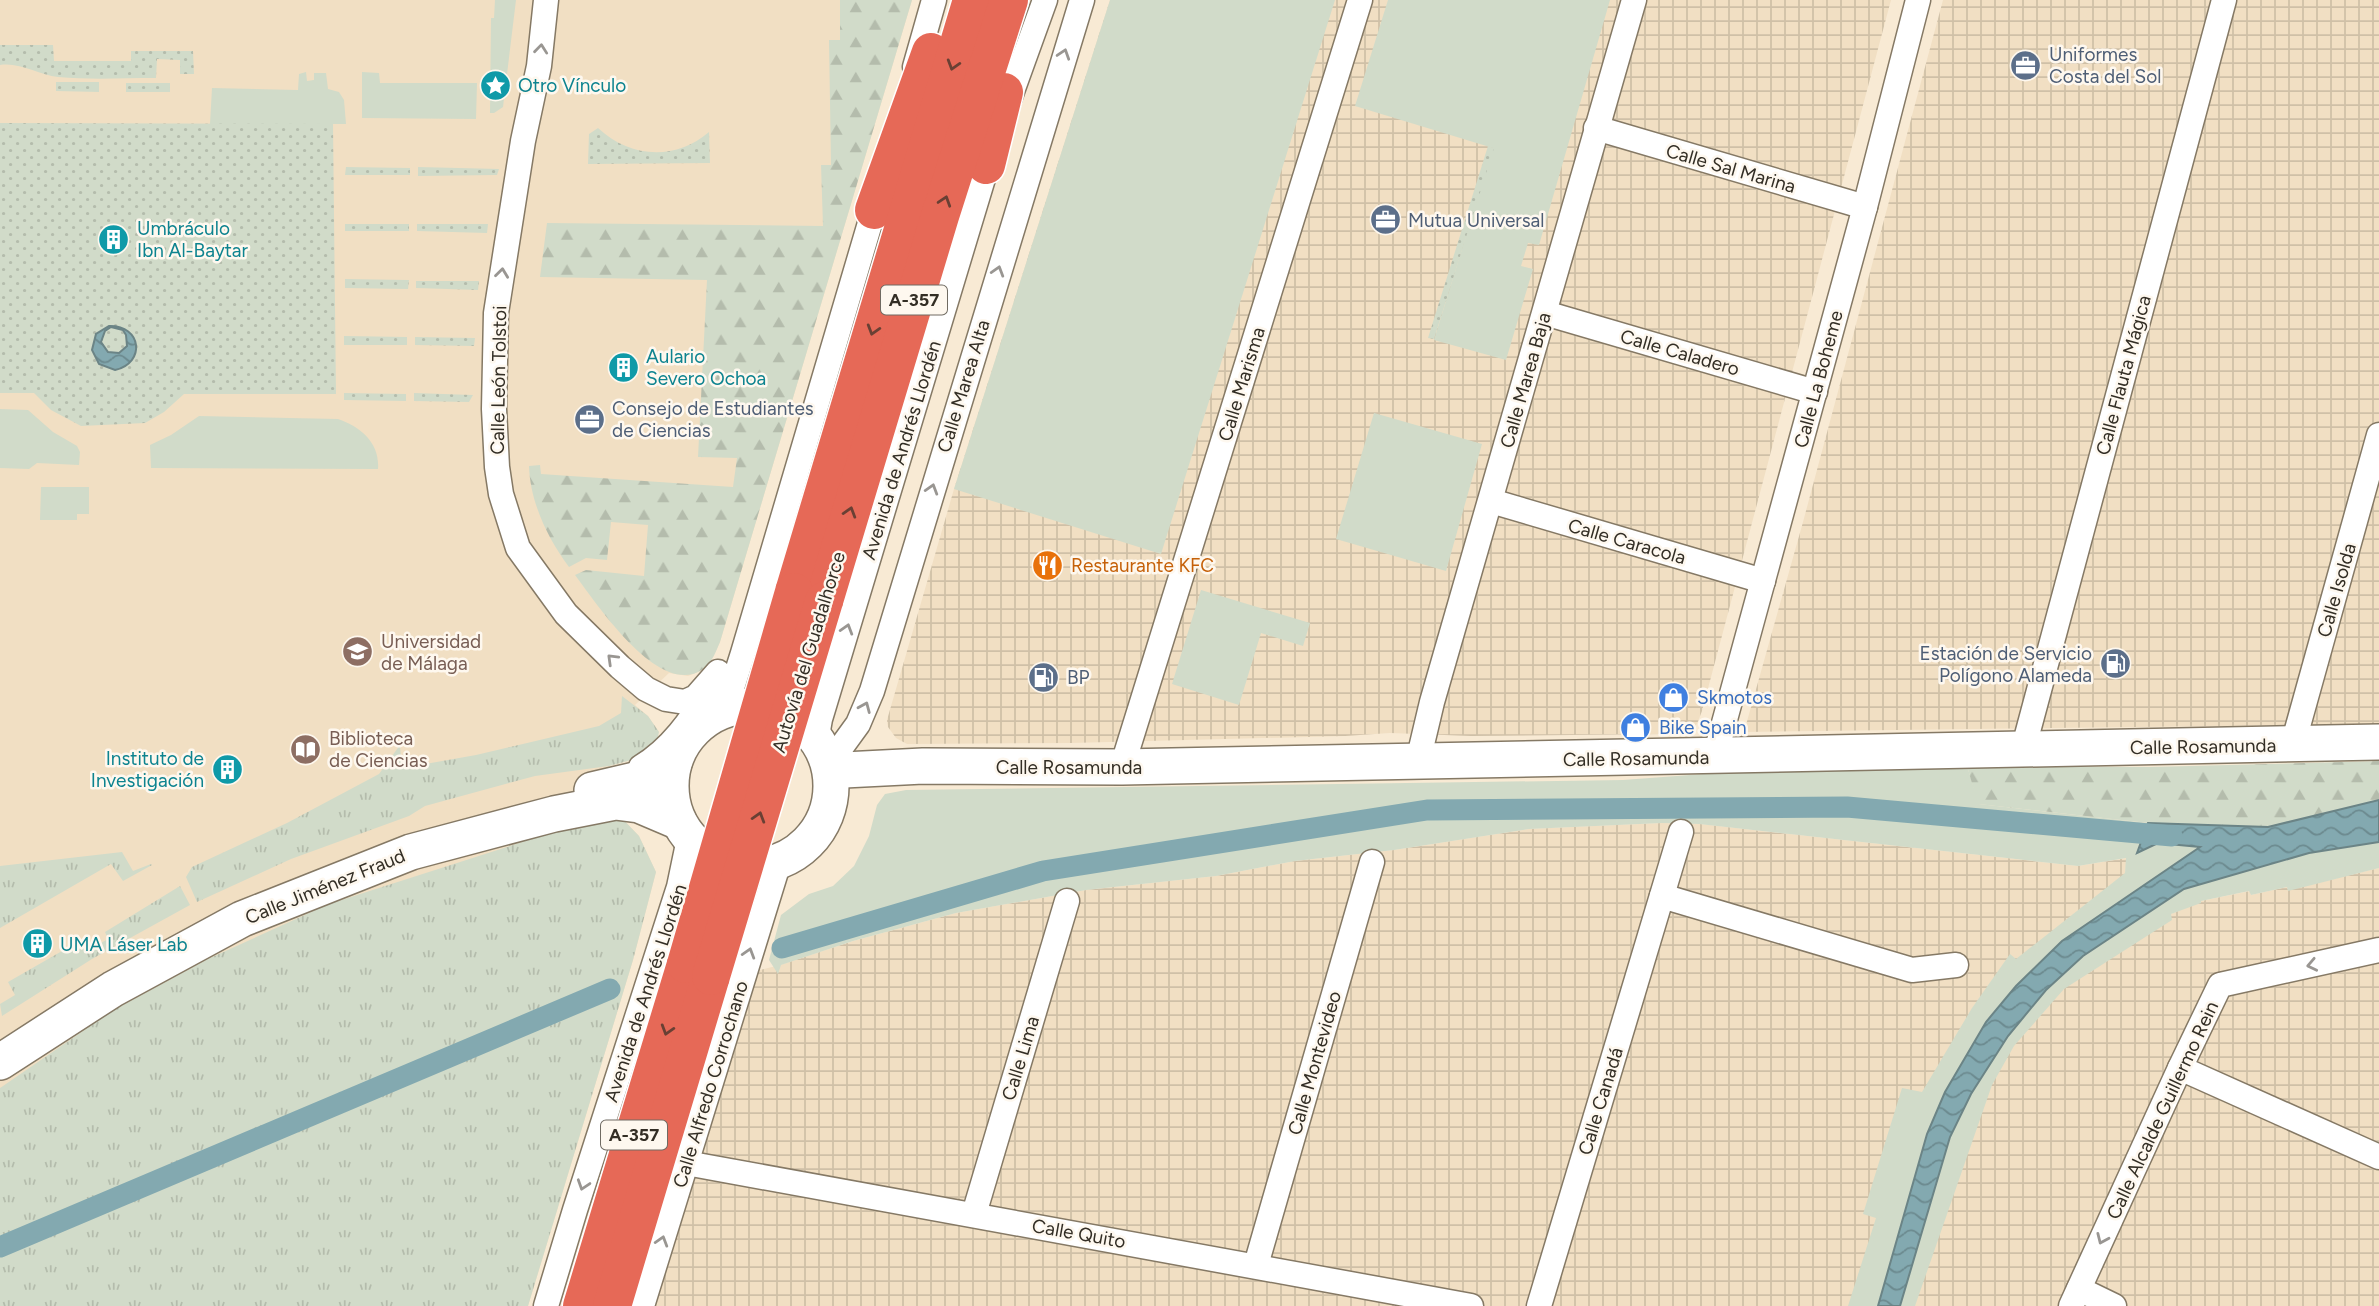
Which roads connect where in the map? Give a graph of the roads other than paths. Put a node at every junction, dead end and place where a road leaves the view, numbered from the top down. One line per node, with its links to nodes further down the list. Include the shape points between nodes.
1 (546, 0): 24 (street, Calle León Tolstoi, one-way to 1, via 690,700 666,699 646,689 566,614 519,548 501,494 494,409 496,313)
2 (934, 0): 16 (street)
3 (948, 0): 16 (highway)
4 (972, 0): 23 (highway, Autovía del Guadalhorce / A-357, one-way to 23)
5 (1009, 0): 23 (highway, Autovía del Guadalhorce / A-357, one-way to 5)
6 (1029, 0): 14 (highway)
7 (1045, 0): 14 (street, Avenida de Andrés Llordén)
8 (1082, 0): 30 (street, Calle Marea Alta, one-way to 8, via 858,724 872,691)
9 (1360, 0): 33 (street, Calle Marisma)
10 (1634, 0): 13 (street, Calle Marea Baja)
11 (1918, 0): 15 (street, Calle La Boheme)
12 (2224, 0): 28 (street, Calle Flauta Mágica)
13 (1596, 128): 15 (street, Calle Sal Marina); 17 (street, Calle Marea Baja)
14 (986, 165): 30 (street, Avenida de Andrés Llordén, one-way to 14, via 820,719)
15 (1865, 207): 18 (street, Calle La Boheme)
16 (874, 210): 20 (street)
17 (1545, 313): 18 (street, Calle Caladero); 21 (street, Calle Marea Baja)
18 (1815, 392): 22 (street, Calle La Boheme)
19 (2379, 435): 27 (street, Calle Isolda)
20 (789, 496): 24 (street); 25 (street)
21 (1491, 501): 22 (street, Calle Caracola); 31 (street, Calle Marea Baja)
22 (1763, 582): 29 (street, Calle La Boheme)
23 (809, 597): 45 (highway, Autovía del Guadalhorce / A-357, bridge)
24 (718, 672): 35 (street, via 696,711 655,758)
25 (725, 710): 30 (main road, via 751,707 782,712 795,719); 32 (main road, via 697,727)
26 (2379, 742): 27 (main road, Calle Rosamunda)
27 (2293, 744): 28 (main road, Calle Rosamunda)
28 (2023, 750): 29 (main road, Calle Rosamunda)
29 (1715, 756): 31 (main road, Calle Rosamunda)
30 (825, 758): 34 (main road, Calle Rosamunda, via 853,770); 36 (main road)
31 (1418, 761): 33 (main road, Calle Rosamunda)
32 (674, 763): 35 (main road, Calle Jiménez Fraud, via 652,776); 37 (main road, via 671,795)
33 (1122, 767): 34 (main road, Calle Rosamunda)
34 (892, 768): 36 (main road, Calle Rosamunda, via 856,784)
35 (581, 793): 46 (main road, Calle Jiménez Fraud, via 410,836 286,883 139,955)
36 (829, 811): 39 (main road, via 810,841)
37 (684, 830): 39 (main road, via 716,859 751,867); 47 (main road, Calle Jiménez Fraud, via 639,805 615,802 411,852 242,919 113,989); 54 (street, Avenida de Andrés Llordén, one-way to 54, via 679,887)
38 (1681, 832): 41 (street, Calle Canadá)
39 (779, 862): 50 (street, Calle Alfredo Corrochano, one-way to 39)
40 (1372, 862): 52 (street, Calle Montevideo)
41 (1662, 896): 44 (street, via 1912,970); 59 (street, Calle Canadá)
42 (1067, 901): 51 (street, Calle Lima)
43 (2379, 950): 48 (street, Calle Alcalde Guillermo Rein, one-way to 48, via 2220,985)
44 (1956, 965)
45 (699, 970): 55 (highway, Autovía del Guadalhorce / A-357, one-way to 55); 56 (highway, Autovía del Guadalhorce / A-357)
46 (0, 1042)
47 (0, 1062)
48 (2180, 1068): 49 (street); 53 (street, Calle Alcalde Guillermo Rein, one-way to 53)
49 (2379, 1157)
50 (686, 1163): 51 (street, Calle Quito); 57 (street, Calle Alfredo Corrochano, one-way to 50)
51 (974, 1214): 52 (street, Calle Quito)
52 (1256, 1265): 58 (street, Calle Quito)
53 (2075, 1298): 60 (street)
54 (546, 1306)
55 (582, 1306)
56 (612, 1306)
57 (642, 1306)
58 (1471, 1306)
59 (1539, 1306)
60 (2115, 1306)

